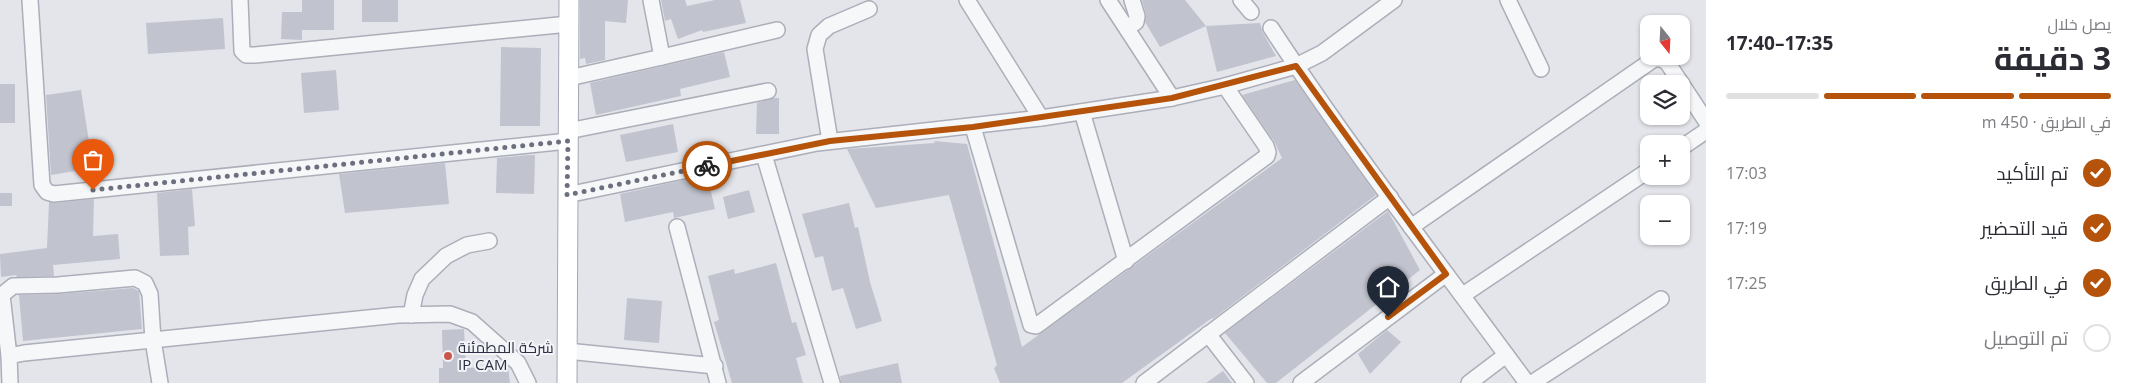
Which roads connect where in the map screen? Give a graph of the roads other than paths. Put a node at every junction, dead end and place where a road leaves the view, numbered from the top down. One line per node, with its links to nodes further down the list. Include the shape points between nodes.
1 (30, 0): 29 (street, via 42,185 47,192 54,194)
2 (240, 0): 13 (street, via 242,51 246,55)
3 (569, 0): 13 (main road)
4 (651, 0): 17 (street)
5 (967, 0): 25 (street)
6 (1108, 0): 14 (street)
7 (1132, 0): 14 (street, via 1136,22)
8 (1241, 0): 12 (street)
9 (1394, 0): 18 (street, via 1322,53)
10 (1508, 0): 19 (street)
11 (869, 9): 30 (street, via 830,26 819,35 815,49)
12 (1251, 12)
13 (569, 24): 20 (main road)
14 (1127, 28): 23 (street)
15 (1271, 28): 18 (street)
16 (778, 30): 17 (street)
17 (662, 57): 20 (street)
18 (1296, 66): 21 (street); 35 (street)
19 (1541, 69)
20 (569, 78): 29 (main road)
21 (1225, 86): 23 (street); 39 (street, via 1266,146 1267,156)
22 (768, 91): 29 (street)
23 (1172, 98): 24 (street)
24 (1082, 112): 25 (street); 39 (street)
25 (1041, 118): 27 (street)
26 (1706, 121): 36 (street, via 1667,62 1662,58 1654,59)
27 (973, 127): 30 (street); 39 (street, via 1031,325 1040,324)
28 (1706, 131): 31 (street)
29 (568, 136): 34 (main road)
30 (830, 141): 32 (street)
31 (1690, 142)
32 (764, 155): 34 (street); 55 (street)
33 (1640, 176): 41 (street)
34 (567, 195): 46 (main road)
35 (1390, 197): 36 (street); 44 (street)
36 (1411, 227): 40 (street)
37 (677, 228): 49 (street)
38 (489, 240): 43 (street, via 467,245 446,256 422,279)
39 (1126, 261)
40 (1446, 274): 41 (street); 58 (street)
41 (1463, 295): 47 (street)
42 (1661, 299): 61 (street)
43 (411, 315): 45 (street); 52 (street, via 450,314 472,322 518,363)
44 (1208, 334): 56 (street); 57 (street)
45 (153, 340): 48 (street); 48 (street, via 150,294 145,284 135,278 13,286 2,295); 51 (street)
46 (567, 351): 49 (street); 53 (main road)
47 (1506, 354): 59 (street); 60 (street)
48 (10, 356): 50 (street)
49 (715, 366): 54 (street)
50 (10, 383)
51 (160, 383)
52 (528, 383)
53 (567, 383)
54 (718, 383)
55 (832, 383)
56 (1144, 383)
57 (1246, 383)
58 (1301, 383)
59 (1468, 383)
60 (1527, 383)
61 (1532, 383)

